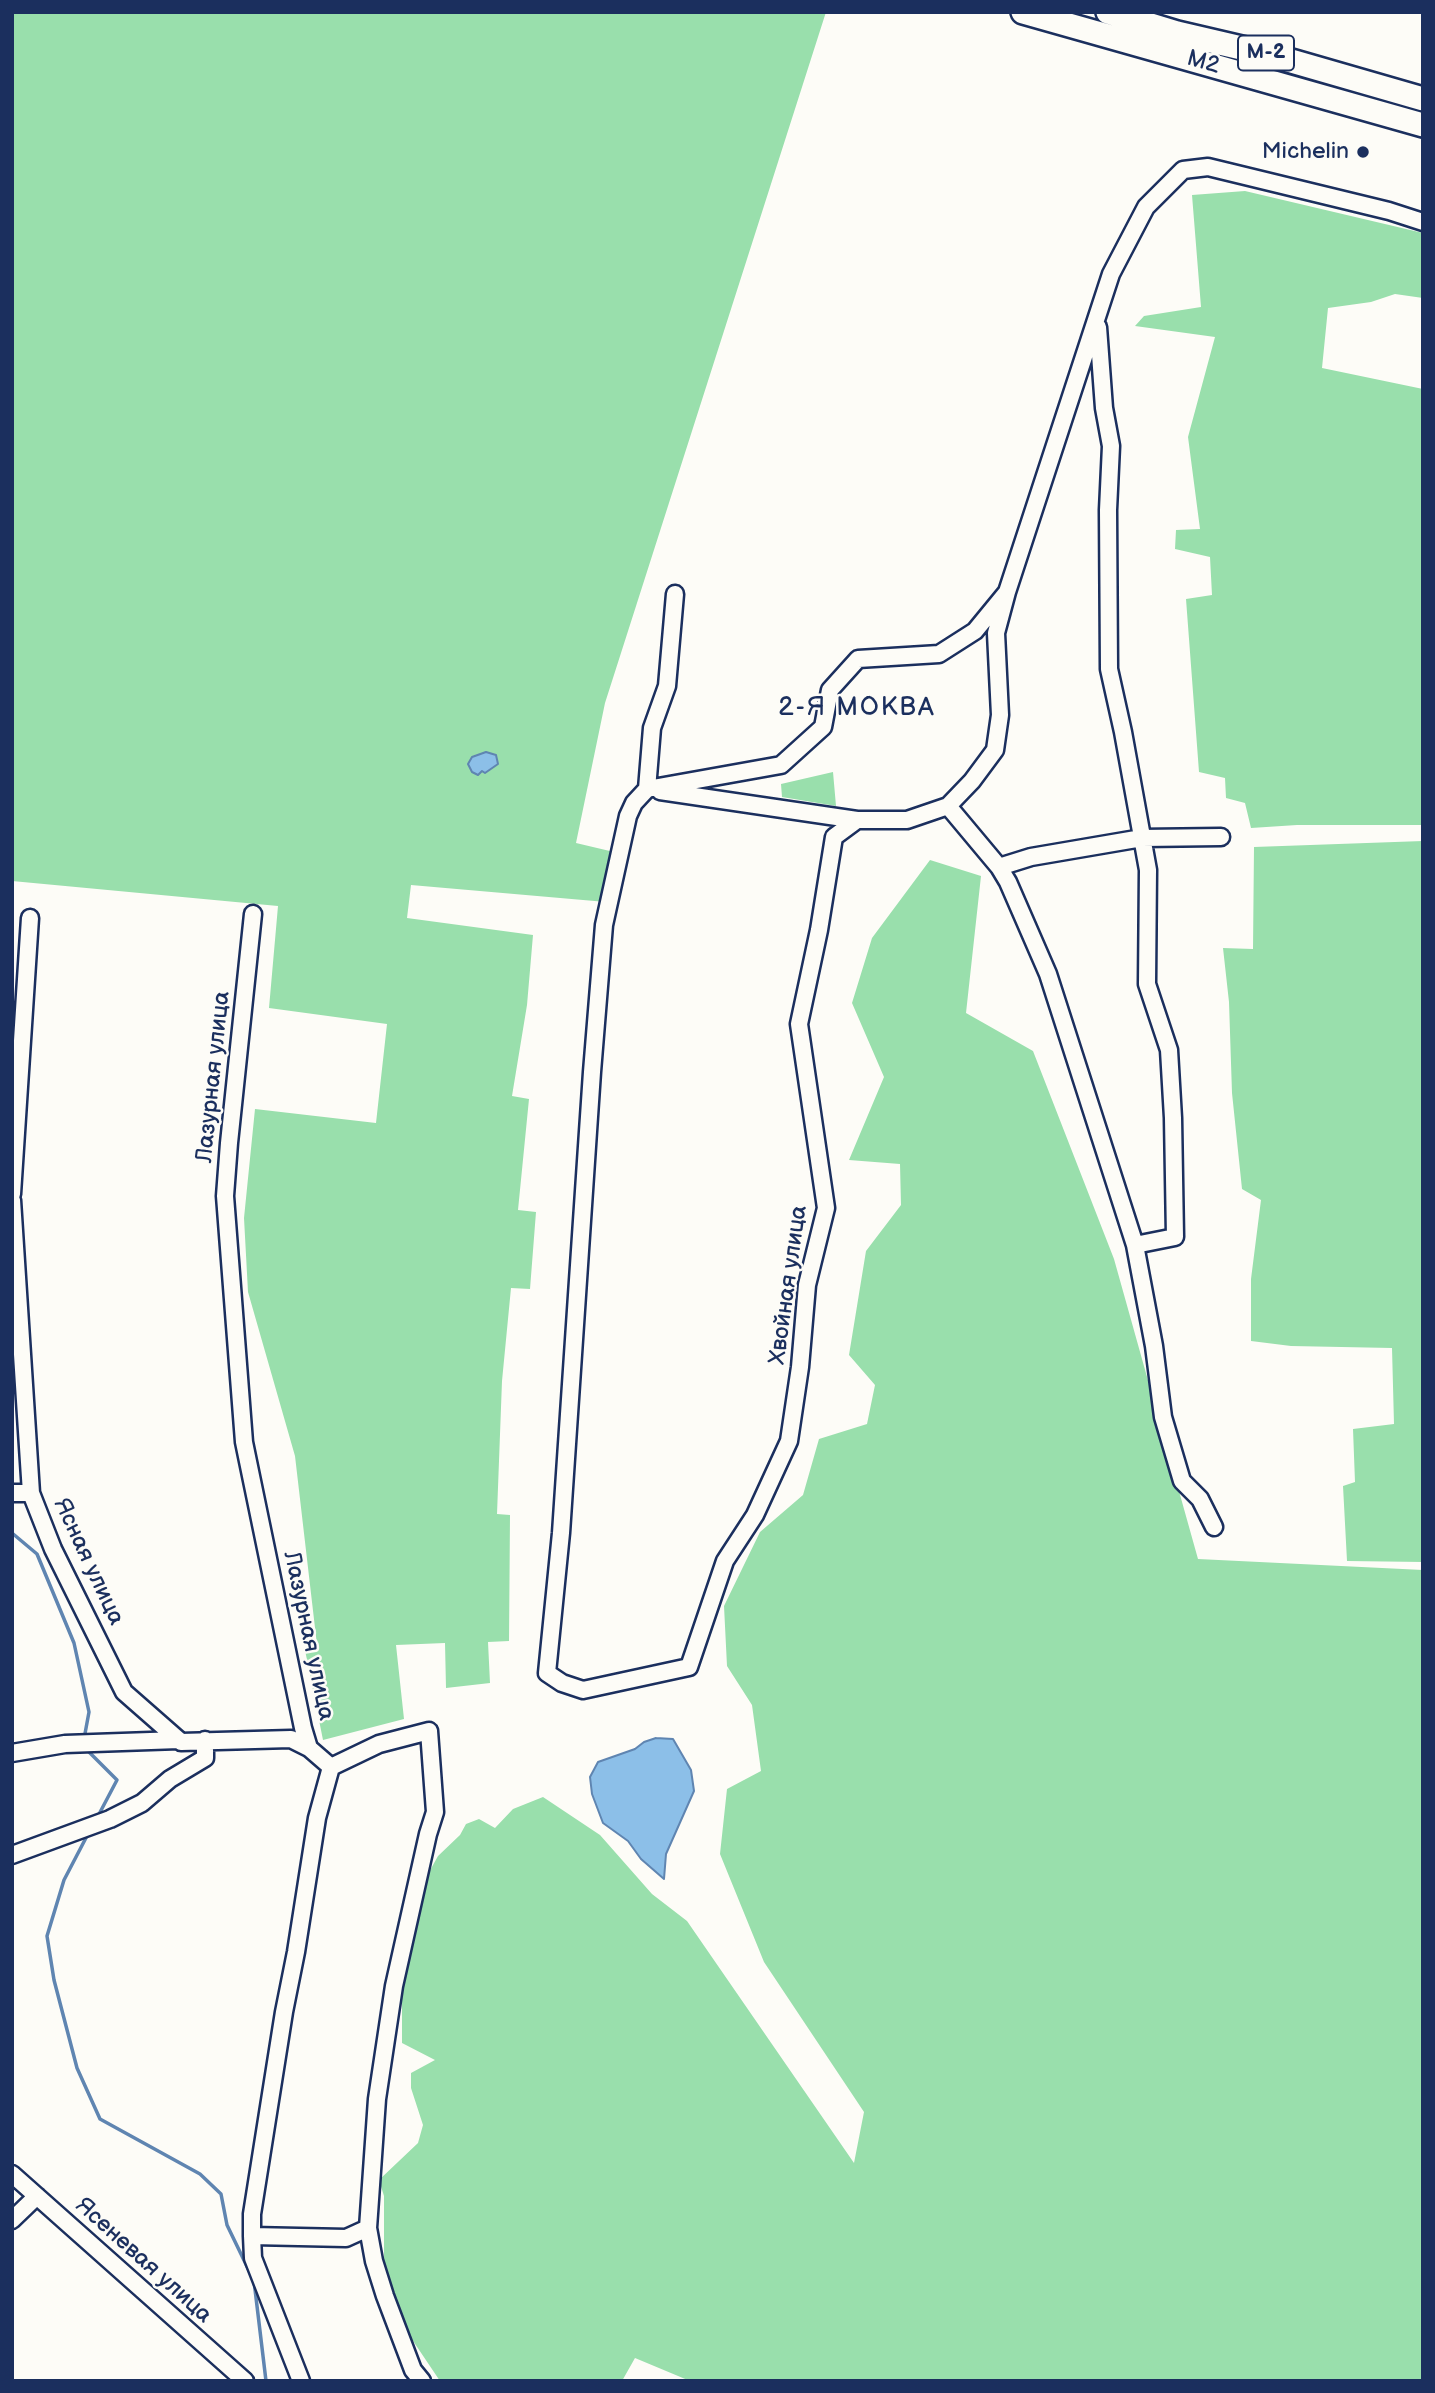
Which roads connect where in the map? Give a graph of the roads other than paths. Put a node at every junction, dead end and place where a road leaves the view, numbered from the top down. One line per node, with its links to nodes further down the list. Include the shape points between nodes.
1 (1023, 12): 4 (highway, М2)
2 (1108, 12): 3 (highway, М-2)
3 (1423, 99)
4 (1423, 125)
5 (1423, 222): 6 (street, via 1208,167 1183,170 1146,207 1111,274)
6 (1097, 317): 7 (street); 12 (street, via 1111,446 1109,669)
7 (1007, 592): 9 (street, via 975,631 939,654 858,659 830,690 823,727 781,765); 10 (street, via 996,633 1000,715 995,750)
8 (675, 594): 9 (street, via 667,686 652,728)
9 (647, 789): 11 (street); 11 (street, Хвойная улица, via 628,816 604,925 547,1672 583,1690 689,1667 725,1561 755,1515 789,1441 807,1285 826,1208 799,1024 834,837)
10 (948, 806): 11 (street, via 907,820); 14 (street)
11 (857, 820)
12 (1142, 838): 13 (street); 14 (street); 19 (street, via 1148,870 1147,984 1170,1050 1175,1237)
13 (1221, 838)
14 (999, 867): 19 (street, via 1048,974)
15 (253, 914): 25 (street, Лазурная улица, via 225,1196 244,1442)
16 (30, 918): 17 (street)
17 (12, 1194)
18 (12, 1200): 21 (street, Ясная улица)
19 (1135, 1245): 22 (street, via 1163,1417 1182,1481 1200,1499)
20 (12, 1493): 21 (street)
21 (31, 1493): 23 (street, Ясная улица, via 53,1549 124,1692)
22 (1214, 1527)
23 (179, 1740): 24 (street); 26 (street, via 65,1744)
24 (205, 1741): 25 (street, via 291,1739); 28 (street, via 205,1758 142,1803)
25 (309, 1748): 27 (street, Лазурная улица)
26 (12, 1754)
27 (331, 1767): 32 (street, via 380,1744 429,1731 435,1812 394,1986 377,2099); 33 (street, via 317,1818 284,2012)
28 (12, 1855)
29 (12, 2174): 30 (street, Ясеневая улица)
30 (37, 2196): 31 (street); 34 (street, Ясеневая улица)
31 (12, 2220)
32 (368, 2228): 33 (street, via 346,2238); 36 (street, via 385,2296 413,2370)
33 (252, 2236): 35 (street, via 253,2258)
34 (245, 2381)
35 (301, 2381)
36 (422, 2381)

